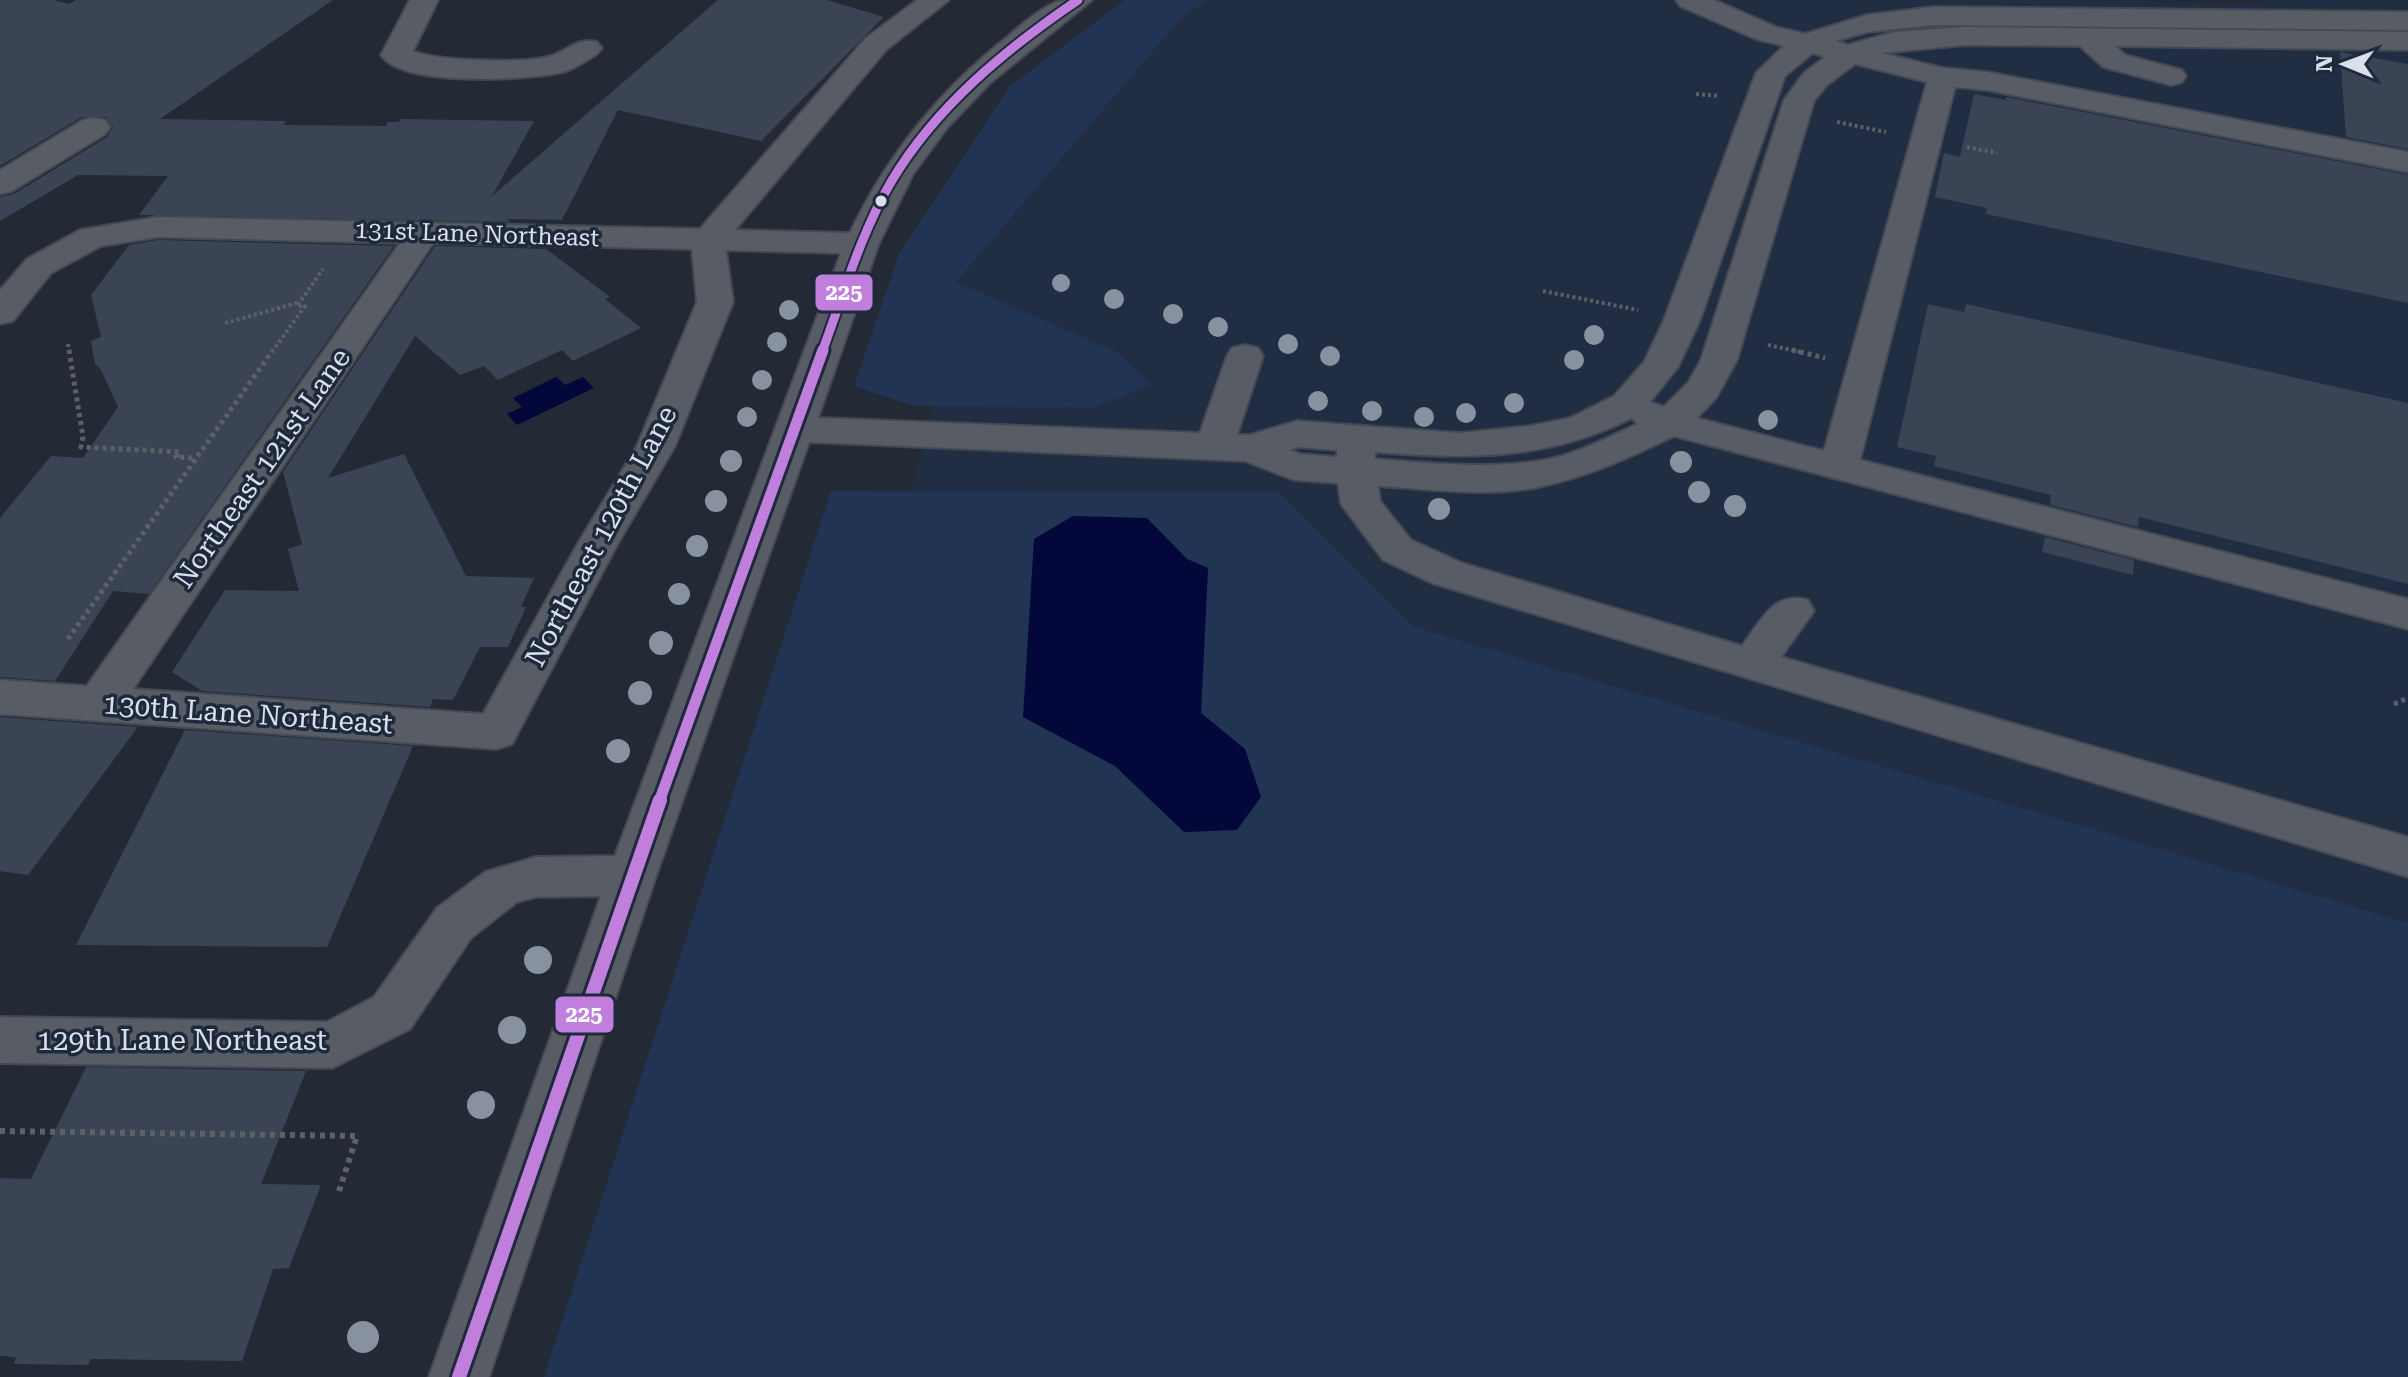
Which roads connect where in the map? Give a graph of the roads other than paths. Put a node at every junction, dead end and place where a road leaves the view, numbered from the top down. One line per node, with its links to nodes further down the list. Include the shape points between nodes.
1 (424, 0): 10 (street, via 396,55 422,66 556,65)
2 (935, 0): 18 (street, via 876,44)
3 (1078, 0): 19 (street, via 995,59 946,108 896,174)
4 (1690, 0): 9 (street, via 1766,33)
5 (2408, 21): 6 (street)
6 (2358, 23): 7 (street); 8 (street)
7 (2081, 27): 9 (street, via 1933,16 1882,19); 11 (street, via 1918,38); 12 (street, via 2114,61)
8 (2408, 41)
9 (1808, 42): 11 (street); 22 (street, via 1771,73 1682,320 1660,367)
10 (587, 48)
11 (1854, 52): 13 (street); 23 (street, via 1832,62 1799,100 1719,360 1703,390)
12 (2171, 76)
13 (1943, 77): 15 (street); 27 (street)
14 (94, 127): 16 (street)
15 (2408, 162)
16 (0, 184)
17 (424, 232): 18 (street, 131st Lane Northeast); 20 (street, 131st Lane Northeast, via 158,227 92,237 39,266); 32 (street, Northeast 121st Lane)
18 (708, 241): 19 (street, 131st Lane Northeast); 33 (street, Northeast 120th Lane, via 715,302 656,446)
19 (862, 243): 24 (street)
20 (0, 313)
21 (1245, 356): 25 (street)
22 (1627, 405): 23 (street); 26 (street, via 1581,428 1459,446 1428,458)
23 (1670, 423): 26 (street, via 1599,457 1540,474 1475,479); 27 (street)
24 (792, 429): 25 (street); 35 (street)
25 (1232, 448): 26 (street, via 1297,434)
26 (1356, 455): 30 (street, via 1361,504 1397,550 1447,573)
27 (1839, 468): 29 (street)
28 (1793, 611): 30 (street)
29 (2408, 614)
30 (1751, 665): 34 (street)
31 (0, 697): 32 (street, 130th Lane Northeast)
32 (99, 704): 33 (street, 130th Lane Northeast)
33 (496, 732)
34 (2408, 857)
35 (632, 876): 36 (street, 129th Lane Northeast, via 536,877 502,886 454,923 392,1013 332,1045); 37 (street)
36 (0, 1040)
37 (459, 1377)

